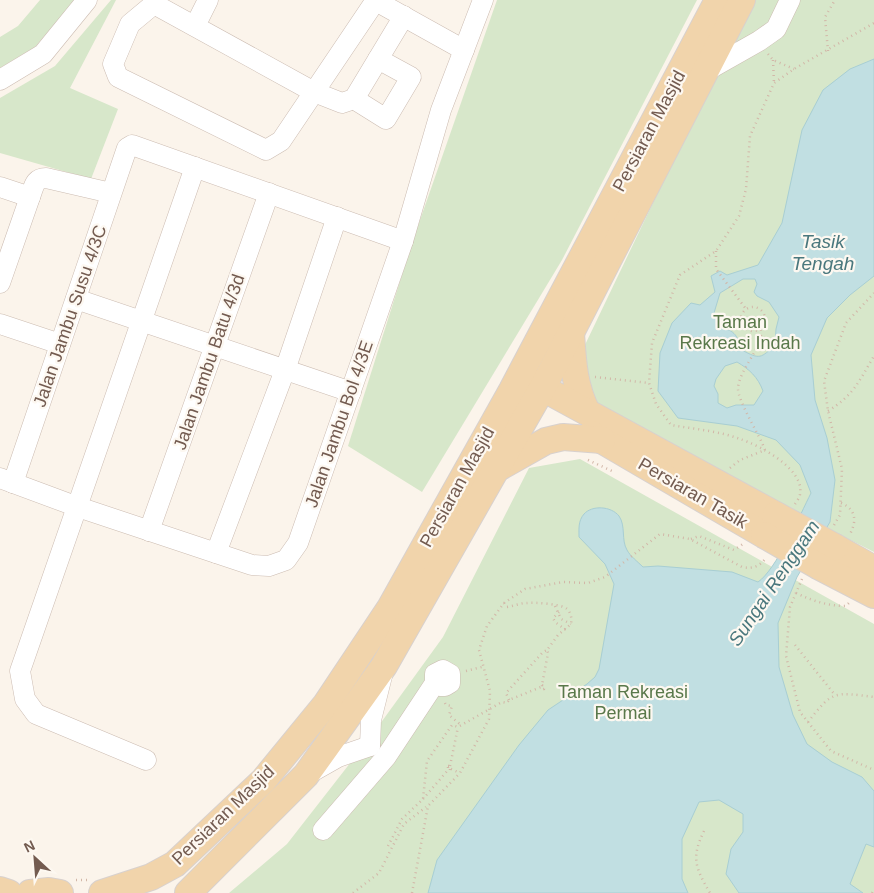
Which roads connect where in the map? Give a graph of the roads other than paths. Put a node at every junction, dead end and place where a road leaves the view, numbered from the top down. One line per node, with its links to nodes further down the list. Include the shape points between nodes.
1 (88, 0): 14 (street, via 43,54)
2 (208, 0): 10 (street)
3 (376, 0): 9 (street); 15 (street)
4 (483, 0): 11 (street, Jalan Jambu Bol 4/3E)
5 (718, 0): 32 (main road, Persiaran Masjid)
6 (742, 0): 13 (main road, Persiaran Masjid)
7 (790, 0): 13 (street, via 776,29)
8 (156, 2): 10 (street); 15 (street, via 130,24 113,64 118,77 266,150 281,141)
9 (404, 16): 11 (street); 12 (street)
10 (195, 26): 15 (street)
11 (464, 50): 23 (street, Jalan Jambu Bol 4/3E, via 441,110)
12 (378, 59): 16 (street); 16 (street, via 411,77 386,119)
13 (706, 71): 28 (main road, Persiaran Masjid)
14 (0, 80)
15 (314, 92): 16 (street, via 342,103)
16 (354, 99)
17 (195, 167): 19 (street, Jalan Jambu Susu 4/3C, via 132,145 127,148); 20 (street); 26 (street)
18 (0, 187): 21 (street)
19 (112, 193): 21 (street, via 40,178); 25 (street, Jalan Jambu Susu 4/3C)
20 (269, 193): 22 (street); 30 (street, Jalan Jambu Batu 4/3d)
21 (30, 197): 24 (street)
22 (337, 217): 23 (street); 31 (street)
23 (403, 241): 33 (street, Jalan Jambu Bol 4/3E)
24 (0, 284)
25 (76, 299): 26 (street); 29 (street, Jalan Jambu Susu 4/3C)
26 (142, 322): 30 (street); 38 (street)
27 (0, 324): 29 (street)
28 (571, 332): 32 (main road, Persiaran Masjid); 34 (main road, via 574,375)
29 (60, 344): 37 (street, Jalan Jambu Susu 4/3C)
30 (215, 346): 31 (street); 39 (street, Jalan Jambu Batu 4/3d)
31 (285, 370): 33 (street); 41 (street)
32 (527, 389): 34 (main road, Persiaran Tasik); 35 (main road, Persiaran Tasik); 36 (main road, Persiaran Masjid, via 520,430); 51 (main road, Persiaran Masjid, via 326,704 263,781 175,864 151,877)
33 (350, 392): 41 (street, Jalan Jambu Bol 4/3E, via 298,543 286,560 268,566 252,565)
34 (587, 412): 40 (main road, Persiaran Tasik, via 713,481)
35 (594, 450): 36 (main road, via 563,437 546,440); 40 (main road, Persiaran Tasik)
36 (495, 470): 45 (main road, Persiaran Masjid)
37 (7, 481): 38 (street, Jalan Jambu Bol 4/3E)
38 (78, 507): 39 (street, Jalan Jambu Bol 4/3E); 48 (street, via 20,671 25,699 36,714)
39 (150, 531): 41 (street, Jalan Jambu Bol 4/3E)
40 (770, 531): 42 (main road, Persiaran Tasik, bridge)
41 (216, 553)
42 (822, 555): 43 (main road, Persiaran Tasik); 44 (main road, Persiaran Tasik)
43 (874, 569)
44 (863, 597)
45 (384, 666): 47 (street, via 371,720); 49 (main road, Persiaran Masjid)
46 (435, 682): 47 (street)
47 (378, 751): 49 (street, via 338,757); 50 (street)
48 (146, 760)
49 (306, 775): 56 (main road, Persiaran Masjid)
50 (323, 830)
51 (95, 886)
52 (67, 887): 55 (main road)
53 (0, 890): 54 (main road)
54 (9, 893)
55 (30, 893)
56 (188, 893)

